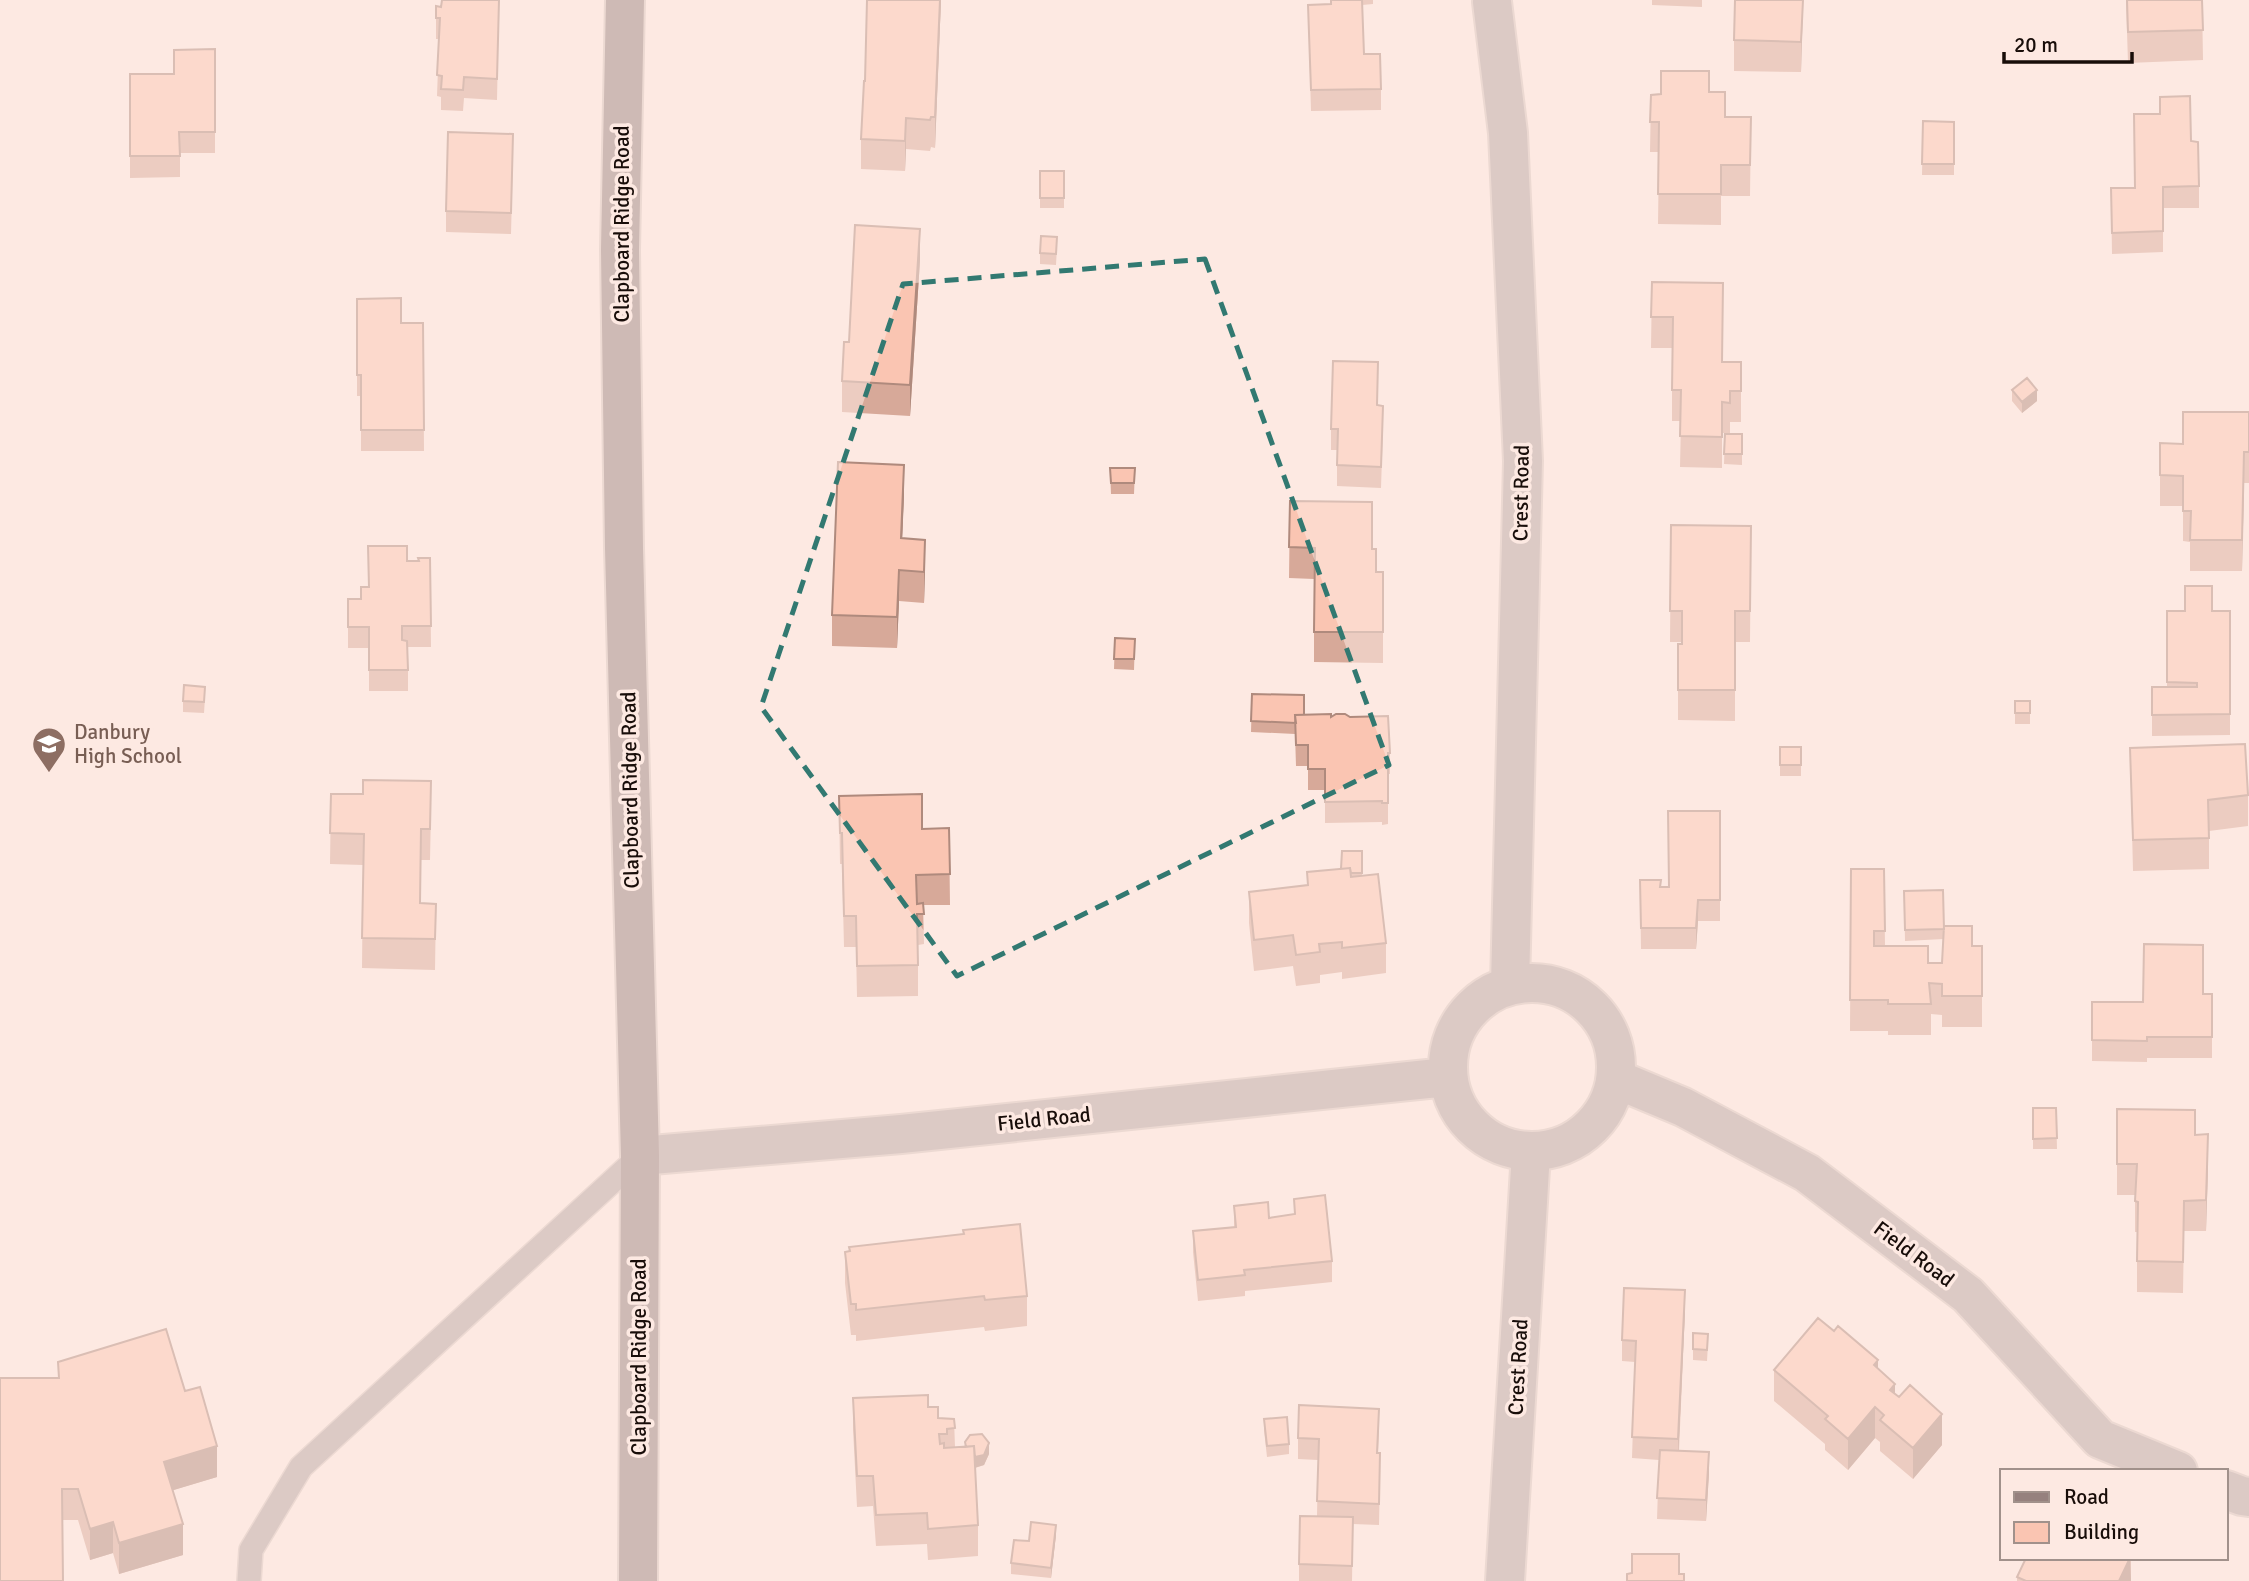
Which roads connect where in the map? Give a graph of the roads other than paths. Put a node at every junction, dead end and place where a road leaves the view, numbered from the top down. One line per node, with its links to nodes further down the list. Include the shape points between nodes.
1 (625, 0): 7 (main road, Clapboard Ridge Road, via 620,250 623,484)
2 (1492, 2): 3 (street, Crest Road, via 1508,133 1523,461)
3 (1510, 985): 4 (street, via 1482,998 1461,1019 1449,1046); 5 (street, via 1543,982 1575,994 1600,1016 1614,1046)
4 (1447, 1077): 6 (street, via 1456,1106 1475,1130 1501,1146); 7 (street, Field Road, via 901,1134)
5 (1616, 1079): 6 (street, via 1606,1108 1587,1132 1561,1147); 8 (street, Field Road, via 1683,1107 1807,1173 1968,1295 2100,1439)
6 (1531, 1152): 13 (street, Crest Road)
7 (640, 1156): 11 (lane, via 301,1466 251,1550); 12 (main road, Clapboard Ridge Road)
8 (2173, 1469)
9 (2228, 1491): 10 (street)
10 (2249, 1497)
11 (249, 1581)
12 (638, 1581)
13 (1505, 1581)

